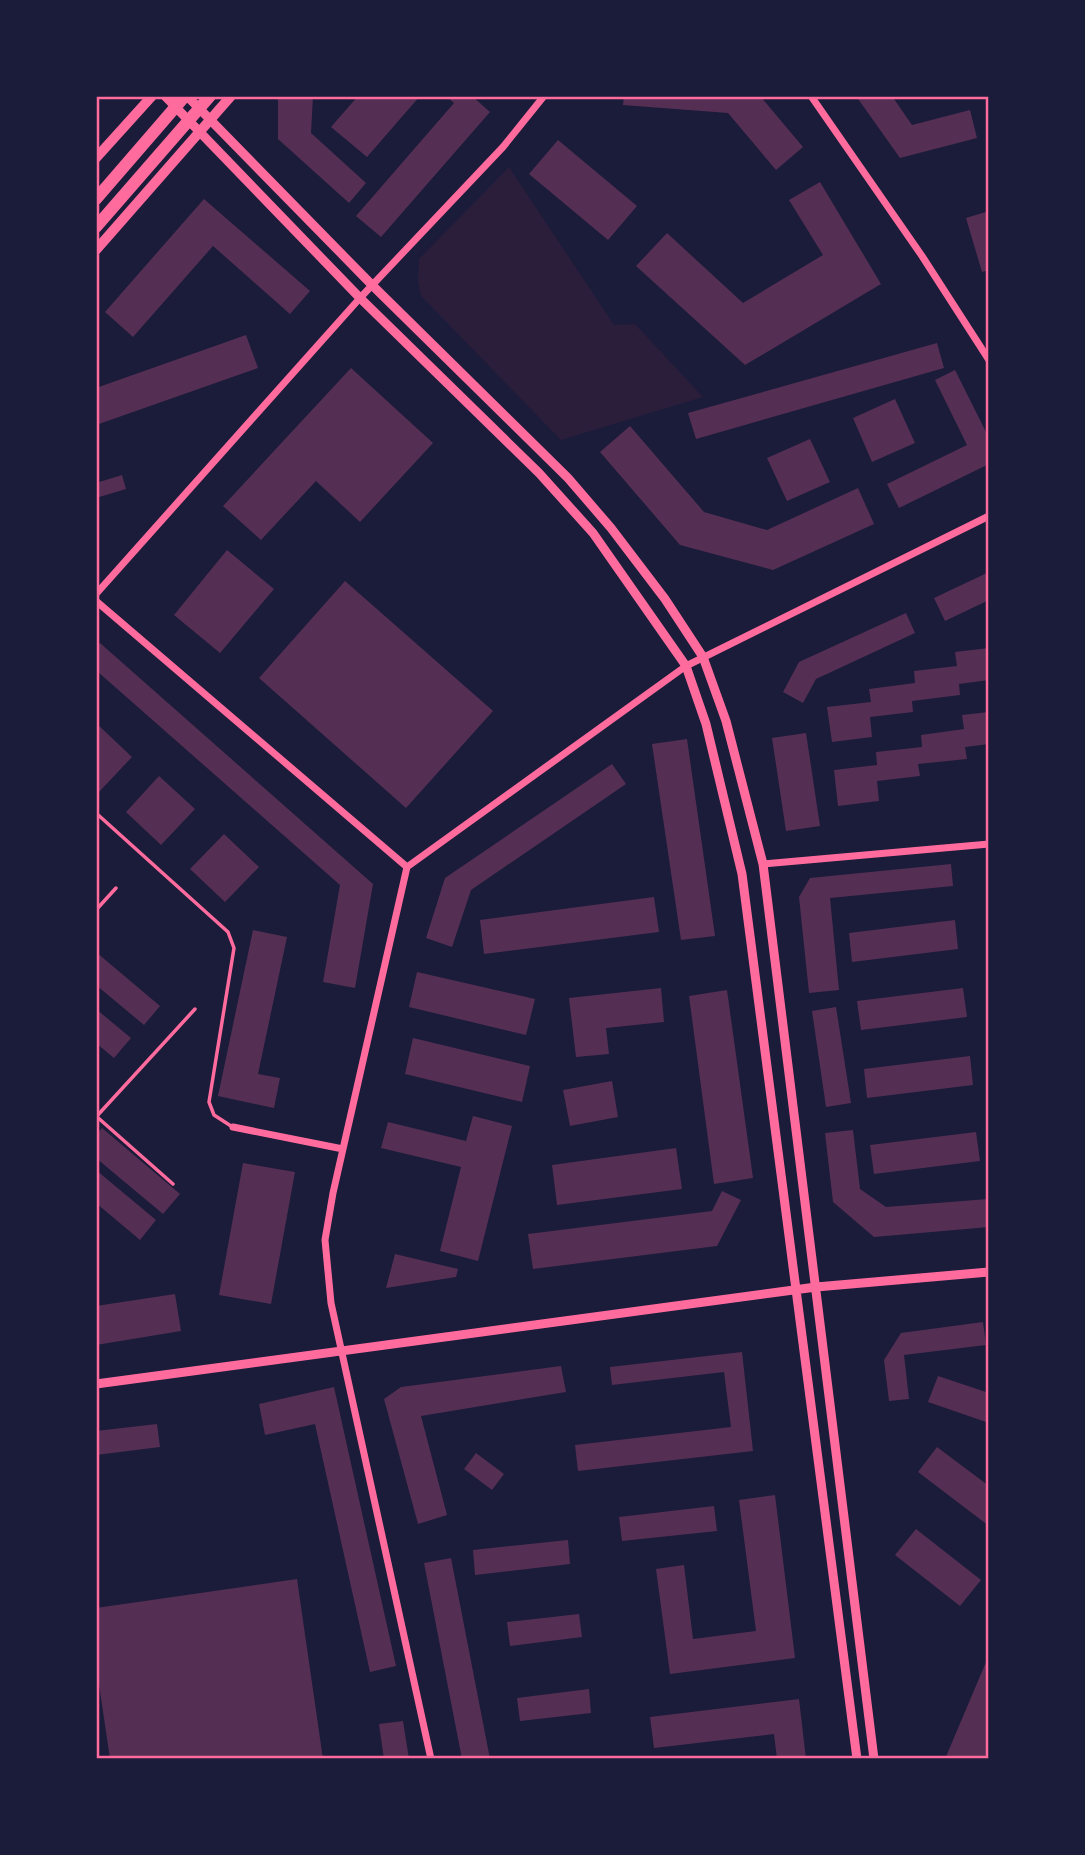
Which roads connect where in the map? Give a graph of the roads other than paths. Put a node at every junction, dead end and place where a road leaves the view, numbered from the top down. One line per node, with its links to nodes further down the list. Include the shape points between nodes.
1 (152, 96): 10 (main road)
2 (165, 96): 9 (street)
3 (186, 96): 8 (street); 11 (highway)
4 (210, 96): 12 (highway)
5 (231, 96): 8 (main road)
6 (544, 96): 14 (street)
7 (811, 96): 16 (street)
8 (210, 120): 9 (main road); 14 (street)
9 (199, 132): 13 (main road); 15 (street)
10 (96, 158)
11 (96, 199)
12 (96, 227)
13 (96, 250)
14 (372, 285): 15 (street); 20 (street, via 568,478 619,538)
15 (359, 298): 18 (street); 21 (street, via 539,473 593,533)
16 (989, 360)
17 (989, 516): 20 (street)
18 (96, 594)
19 (96, 601): 25 (street)
20 (703, 657): 21 (street); 24 (street, via 726,721)
21 (686, 666): 25 (street); 35 (street, via 706,724 742,874)
22 (96, 813): 30 (lane, via 228,932 234,948 209,1102 214,1115)
23 (989, 844): 24 (street)
24 (763, 864): 34 (street)
25 (407, 867): 31 (street)
26 (116, 888): 27 (lane)
27 (96, 910)
28 (195, 1009): 29 (lane)
29 (96, 1116): 32 (lane)
30 (233, 1127): 31 (street)
31 (343, 1149): 36 (street, via 325,1240)
32 (173, 1184)
33 (989, 1272): 34 (street)
34 (816, 1287): 35 (street); 40 (street)
35 (795, 1290): 36 (street); 39 (street)
36 (341, 1350): 37 (street); 38 (street)
37 (96, 1384)
38 (431, 1759)
39 (857, 1759)
40 (874, 1759)

